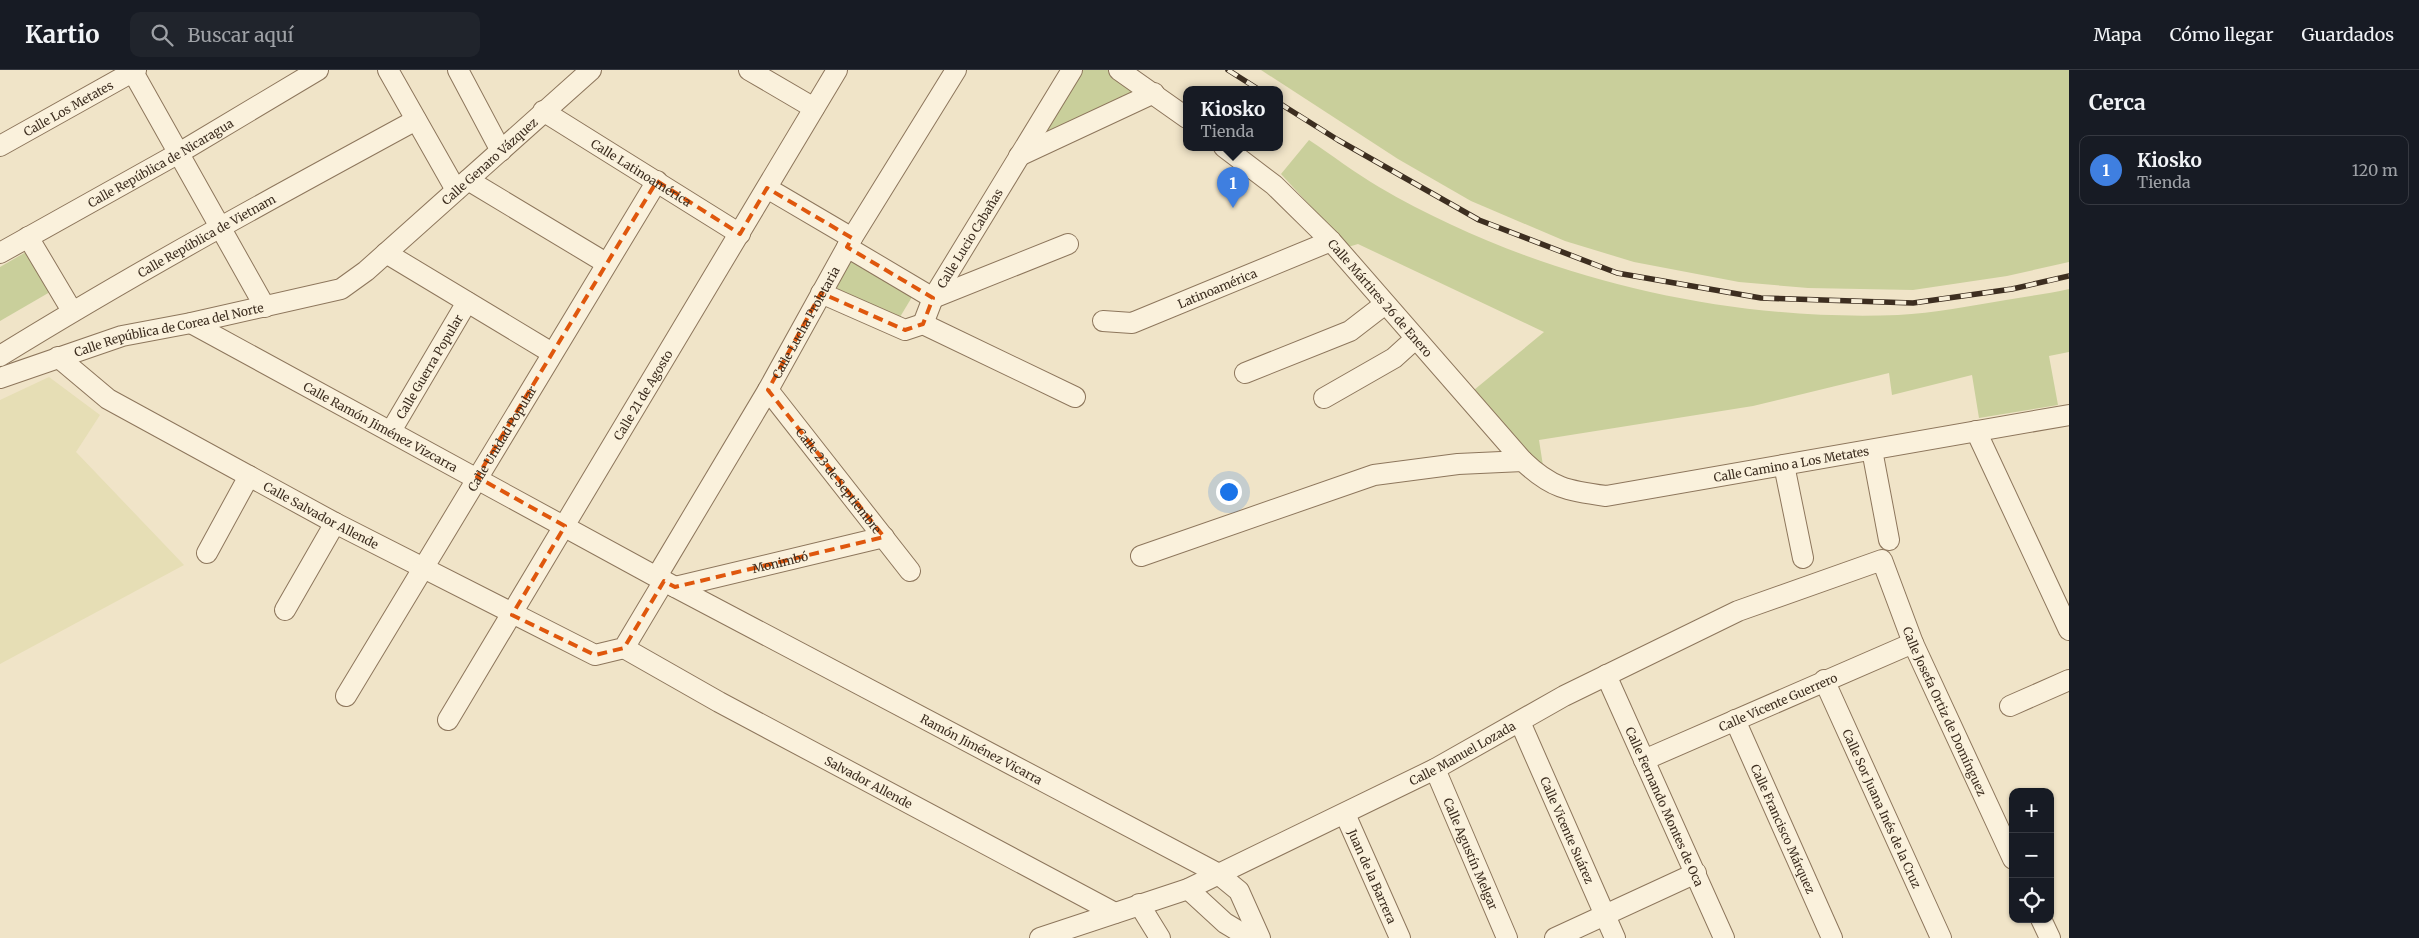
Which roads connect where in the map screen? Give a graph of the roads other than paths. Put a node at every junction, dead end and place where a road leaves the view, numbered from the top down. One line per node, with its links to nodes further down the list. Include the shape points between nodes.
1 (318, 70): 19 (street, Calle República de Nicaragua)
2 (388, 70): 15 (street)
3 (458, 70): 17 (street)
4 (591, 70): 13 (street, Calle Genaro Vázquez)
5 (837, 70): 12 (street, Calle 21 de Agosto)
6 (956, 70): 28 (street, Calle Lucha Proletaria)
7 (1072, 70): 20 (street, Calle Lucio Cabañas)
8 (1119, 70): 11 (street)
9 (133, 71): 16 (street, Calle Los Metates); 19 (street)
10 (759, 73): 12 (street)
11 (1154, 93): 14 (street); 20 (street)
12 (814, 108): 23 (street, Calle 21 de Agosto)
13 (543, 111): 17 (street, Calle Genaro Vázquez); 21 (street, Calle Latinoamérica)
14 (1183, 115)
15 (416, 120): 22 (street); 24 (street, Calle República de Vietnam)
16 (0, 146)
17 (501, 151): 22 (street, Calle Genaro Vázquez)
18 (1229, 151): 27 (street, Calle Mártires 26 de Enero, via 1274,185)
19 (179, 153): 24 (street); 26 (street, Calle República de Nicaragua)
20 (1020, 156): 35 (street, Calle Lucio Cabañas)
21 (657, 181): 25 (street, Calle Latinoamérica); 32 (street, Calle Unidad Popular)
22 (462, 185): 31 (street, Calle Genaro Vázquez); 32 (street)
23 (767, 188): 25 (street, Calle 21 de Agosto); 28 (street)
24 (220, 227): 38 (street); 39 (street, Calle República de Vietnam)
25 (740, 234): 61 (street, Calle 21 de Agosto)
26 (28, 237): 30 (street, Calle República de Nicaragua); 39 (street)
27 (1331, 241): 37 (street, Calle Mártires 26 de Enero); 40 (street, Latinoamérica, via 1132,323)
28 (850, 243): 34 (street, Calle Lucha Proletaria); 35 (street)
29 (1068, 244): 35 (street)
30 (0, 253)
31 (386, 253): 33 (street, Calle Genaro Vázquez); 36 (street)
32 (606, 263): 44 (street, Calle Unidad Popular)
33 (341, 289): 38 (street, Calle República de Corea del Norte)
34 (821, 293): 42 (street, via 905,330); 49 (street, Calle Lucha Proletaria)
35 (933, 298): 42 (street, Calle Lucio Cabañas)
36 (468, 302): 44 (street); 53 (street, Calle Guerra Popular)
37 (1384, 304): 43 (street, Calle Mártires 26 de Enero); 47 (street, via 1350,331)
38 (265, 307): 41 (street, Calle República de Corea del Norte)
39 (72, 311): 45 (street, Calle República de Vietnam)
40 (1102, 321)
41 (191, 323): 46 (street, Calle República de Corea del Norte, via 122,336); 53 (street, Calle Ramón Jiménez Vizcarra)
42 (923, 324): 50 (street)
43 (1415, 339): 51 (street, via 1394,358); 56 (street, Calle Mártires 26 de Enero)
44 (552, 353): 59 (street, Calle Unidad Popular)
45 (0, 356)
46 (58, 357): 48 (street, Calle República de Corea del Norte); 58 (street, Calle Salvador Allende, via 108,399)
47 (1245, 373)
48 (0, 378)
49 (768, 390): 62 (street, Calle 23 de Septiembre); 70 (street, Calle Lucha Proletaria)
50 (1075, 397)
51 (1324, 398)
52 (2069, 415): 54 (street, Calle Camino a Los Metates)
53 (392, 431): 59 (street, Calle Ramón Jiménez Vizcarra)
54 (1976, 431): 55 (street, Calle Camino a Los Metates); 73 (street)
55 (1872, 450): 57 (street, Calle Camino a Los Metates); 63 (street)
56 (1522, 461): 57 (street, Calle Camino a Los Metates, via 1552,485 1606,496); 65 (street, via 1458,464 1374,475)
57 (1784, 465): 66 (street)
58 (249, 476): 60 (street, Calle Salvador Allende); 64 (street)
59 (477, 477): 61 (street, Calle Ramón Jiménez Vizcarra); 68 (street, Calle Unidad Popular)
60 (335, 523): 68 (street, Calle Salvador Allende); 71 (street)
61 (565, 526): 70 (street, Calle Ramón Jiménez Vizcarra); 72 (street, Calle 21 de Agosto)
62 (884, 538): 69 (street, Calle 23 de Septiembre); 70 (street, Monimbó)
63 (1889, 540)
64 (207, 553)
65 (1141, 556)
66 (1803, 558)
67 (1882, 560): 74 (street, Calle Josefa Ortiz de Domínguez); 76 (street, Calle Manuel Lozada, via 1738,611)
68 (423, 568): 72 (street, Calle Salvador Allende); 79 (street, Calle Unidad Popular)
69 (910, 571)
70 (665, 582): 75 (street, Calle Lucha Proletaria); 88 (street, Ramón Jiménez Vicarra)
71 (285, 610)
72 (512, 615): 75 (street, Calle Salvador Allende, via 595,656); 81 (street, Calle 21 de Agosto)
73 (2069, 630)
74 (1912, 643): 77 (street, Calle Vicente Guerrero); 87 (street, Calle Josefa Ortiz de Domínguez)
75 (624, 648): 92 (street, Salvador Allende, via 719,702)
76 (1606, 675): 83 (street, Calle Manuel Lozada); 84 (street, Calle Fernando Montes de Oca)
77 (1824, 680): 82 (street, Calle Vicente Guerrero); 105 (street, Calle Sor Juana Inés de la Cruz)
78 (2069, 680): 80 (street)
79 (346, 696)
80 (2010, 706)
81 (448, 720)
82 (1735, 720): 84 (street, Calle Vicente Guerrero); 104 (street, Calle Francisco Márquez)
83 (1520, 722): 85 (street, Calle Manuel Lozada); 93 (street, Calle Vicente Suárez)
84 (1644, 760): 89 (street, Calle Fernando Montes de Oca)
85 (1435, 769): 86 (street, Calle Manuel Lozada); 100 (street, Calle Agustín Melgar)
86 (1345, 814): 88 (street, Calle Manuel Lozada); 99 (street, Juan de la Barrera)
87 (2009, 850)
88 (1218, 873): 90 (street, Calle Manuel Lozada); 98 (street, Ramón Jiménez Vicarra, via 1239,891)
89 (1696, 873): 93 (street); 103 (street, Calle Fernando Montes de Oca)
90 (1188, 889): 91 (street, Calle Manuel Lozada); 97 (street, via 1225,923)
91 (1139, 904): 92 (street, Calle Manuel Lozada); 96 (street)
92 (1115, 912): 95 (street, Calle Manuel Lozada)
93 (1605, 915): 101 (street); 102 (street, Calle Vicente Suárez)
94 (2043, 923): 106 (street)
95 (1045, 937)
96 (1160, 938)
97 (1250, 938)
98 (1260, 938)
99 (1400, 938)
100 (1507, 938)
101 (1555, 938)
102 (1615, 938)
103 (1724, 938)
104 (1832, 938)
105 (1940, 938)
106 (2050, 938)

